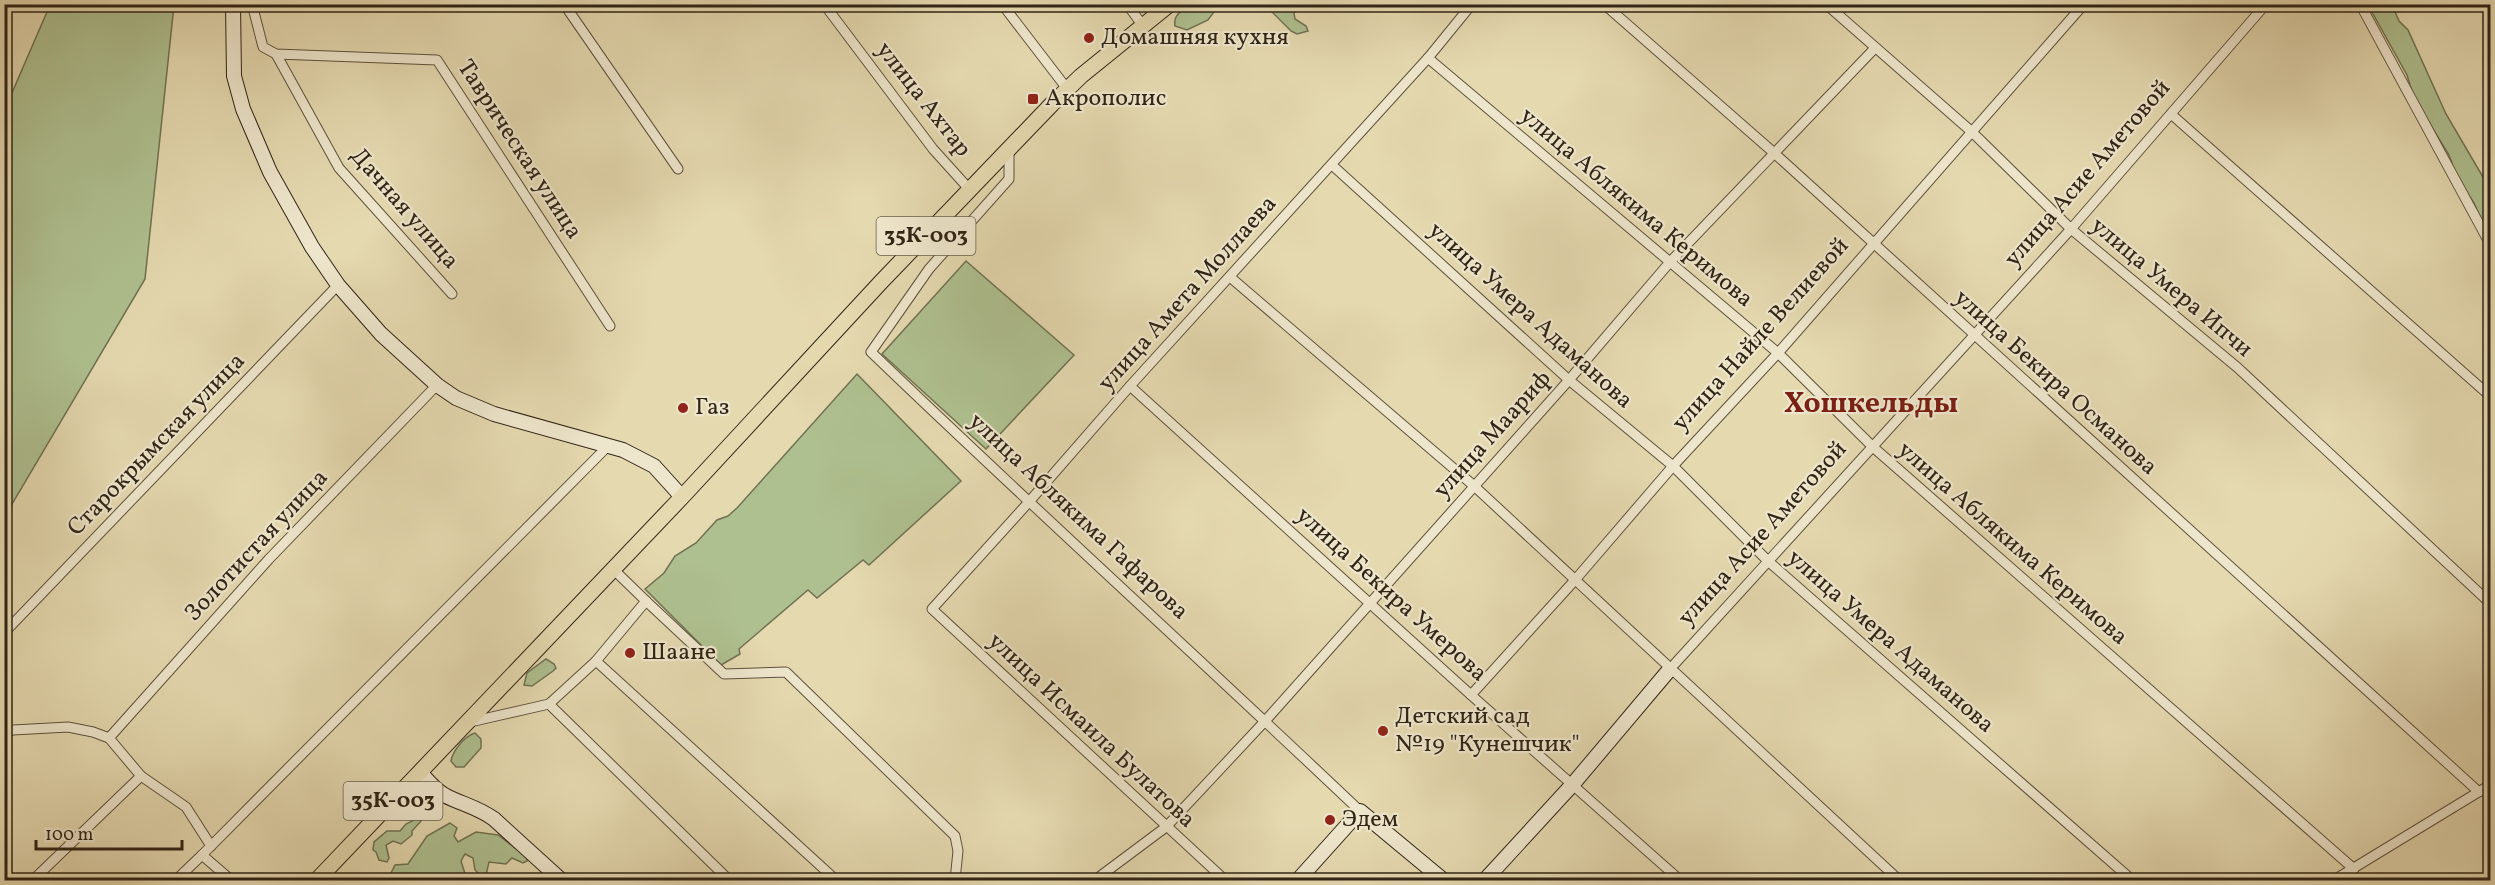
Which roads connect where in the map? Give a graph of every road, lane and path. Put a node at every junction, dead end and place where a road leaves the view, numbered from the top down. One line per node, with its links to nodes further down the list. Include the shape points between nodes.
1 (233, 4): 31 (main road, via 234,76 243,109 270,172)
2 (252, 4): 16 (street, via 263,47)
3 (564, 4): 24 (street)
4 (824, 4): 25 (street, улица Ахтар, via 933,149)
5 (1002, 4): 18 (street)
6 (1127, 4): 14 (street)
7 (1170, 4): 14 (main road, 35К-003)
8 (1472, 4): 17 (street, улица Амета Моллаева)
9 (1604, 4): 22 (street, улица Бекира Османова)
10 (1826, 4): 15 (street, улица Умера Ипчи)
11 (2084, 4): 20 (street, улица Найле Велиевой)
12 (2266, 4): 19 (street, улица Асие Аметовой)
13 (2360, 4): 28 (street)
14 (1143, 26): 18 (main road, 35К-003)
15 (1875, 48): 20 (street, улица Умера Ипчи); 22 (street, улица Маариф)
16 (276, 54): 32 (street, Дачная улица, via 339,168); 33 (street, Таврическая улица, via 437,60)
17 (1428, 58): 23 (street, улица Амета Моллаева); 29 (street, улица Аблякима Керимова)
18 (1068, 90): 21 (main road, 35К-003)
19 (2170, 114): 26 (street, улица Асие Аметовой); 39 (street)
20 (1972, 132): 26 (street, улица Умера Ипчи); 27 (street, улица Найле Велиевой)
21 (1009, 150): 25 (main road, 35К-003); 45 (street, улица Аблякима Гафарова, via 1009,178 929,269 871,352)
22 (1773, 152): 27 (street, улица Бекира Османова); 29 (street, улица Маариф)
23 (1332, 165): 30 (street, улица Амета Моллаева); 36 (street, улица Умера Адаманова)
24 (678, 169)
25 (970, 190): 44 (main road, 35К-003)
26 (2071, 229): 34 (street, улица Асие Аметовой); 51 (street, улица Умера Ипчи, via 2238,368)
27 (1872, 243): 34 (street, улица Бекира Османова); 35 (street, улица Найле Велиевой)
28 (2490, 244)
29 (1670, 262): 35 (street, улица Аблякима Керимова); 36 (street, улица Маариф)
30 (1230, 277): 38 (street, улица Амета Моллаева); 43 (street)
31 (338, 285): 37 (main road, via 381,334); 53 (street, Старокрымская улица)
32 (452, 294)
33 (610, 326)
34 (1974, 336): 41 (street, улица Асие Аметовой); 66 (street, улица Бекира Османова)
35 (1778, 353): 41 (street, улица Аблякима Керимова); 42 (street, улица Найле Велиевой)
36 (1569, 380): 42 (street, улица Умера Адаманова); 43 (street, улица Маариф)
37 (437, 385): 40 (main road, via 494,414); 61 (street, Золотистая улица, via 269,559)
38 (1130, 386): 45 (street, улица Амета Моллаева); 50 (street, улица Бекира Умерова)
39 (2490, 396)
40 (608, 446): 44 (main road, via 654,466); 69 (street)
41 (1873, 447): 46 (street, улица Асие Аметовой); 71 (street, улица Аблякима Керимова)
42 (1673, 466): 46 (street, улица Умера Адаманова); 48 (street, улица Найле Велиевой)
43 (1473, 485): 48 (street); 50 (street, улица Маариф)
44 (682, 497): 47 (main road, 35К-003)
45 (1028, 503): 52 (street, улица Амета Моллаева); 58 (street, улица Аблякима Гафарова)
46 (1768, 561): 55 (street, улица Асие Аметовой); 87 (street, улица Умера Адаманова)
47 (612, 568): 49 (street); 59 (main road, 35К-003)
48 (1575, 580): 55 (street); 56 (street, улица Найле Велиевой)
49 (646, 601): 54 (street); 79 (street, via 724,675 786,672 955,836)
50 (1372, 603): 56 (street, улица Бекира Умерова); 58 (street, улица Маариф)
51 (2490, 603)
52 (932, 609): 68 (street, улица Исмаила Булатова)
53 (4, 633)
54 (596, 661): 57 (street); 78 (street)
55 (1670, 669): 64 (main road, улица Асие Аметовой); 86 (street)
56 (1471, 695): 64 (street, улица Бекира Умерова)
57 (549, 704): 59 (street); 77 (street)
58 (1266, 720): 67 (street, улица Аблякима Гафарова); 68 (street, улица Маариф)
59 (468, 722): 62 (main road, 35К-003)
60 (4, 733): 61 (street, via 68,727)
61 (109, 738): 63 (street)
62 (420, 772): 75 (main road, 35К-003); 76 (main road, via 446,796 494,819)
63 (141, 776): 69 (street, via 186,807); 72 (street)
64 (1573, 784): 84 (main road, улица Асие Аметовой); 85 (street, улица Бекира Умерова)
65 (2490, 785): 66 (street)
66 (2479, 792): 71 (street)
67 (1360, 811): 82 (main road); 83 (main road, улица Аблякима Гафарова)
68 (1166, 826): 80 (street, улица Маариф); 81 (street, улица Исмаила Булатова)
69 (211, 846): 70 (street)
70 (202, 855): 73 (street); 74 (street)
71 (2354, 869): 88 (street)
72 (33, 880)
73 (176, 880)
74 (231, 880)
75 (317, 880)
76 (558, 880)
77 (729, 880)
78 (836, 880)
79 (955, 880)
80 (1095, 880)
81 (1225, 880)
82 (1298, 880)
83 (1443, 880)
84 (1485, 880)
85 (1680, 880)
86 (1899, 880)
87 (2132, 880)
88 (2334, 880)

